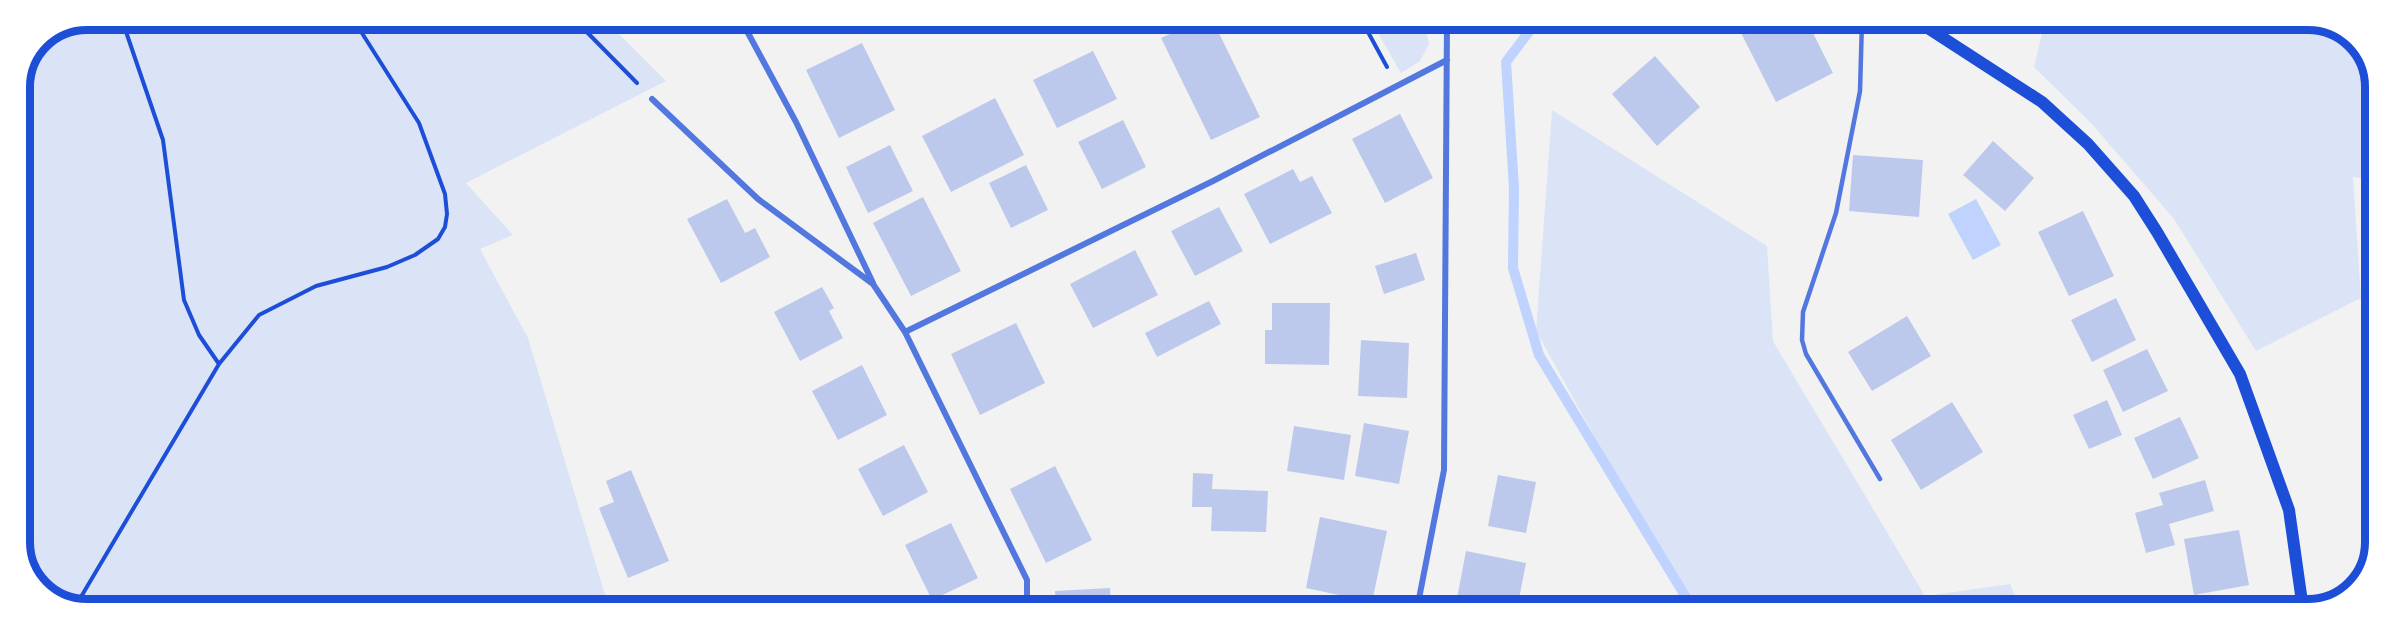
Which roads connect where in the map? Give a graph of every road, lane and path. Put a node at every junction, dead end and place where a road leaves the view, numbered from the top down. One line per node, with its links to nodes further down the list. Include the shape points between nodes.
1 (125, 30): 14 (path, via 163,140 184,300 199,335)
2 (360, 30): 14 (path, via 418,123 445,194 445,228 438,239 414,255 387,267 316,286 260,315)
3 (585, 30): 11 (path)
4 (746, 30): 12 (street, via 796,122)
5 (1367, 30): 10 (path)
6 (1447, 30): 9 (street)
7 (1862, 30): 15 (lane, via 1860,91 1836,213 1803,312 1802,340 1806,354)
8 (1931, 30): 19 (main road, via 2043,102 2088,144 2134,196 2240,374 2289,510)
9 (1447, 60): 10 (street); 18 (street, via 1444,470)
10 (1396, 85): 13 (street, via 1213,181)
11 (652, 99): 12 (street, via 758,199)
12 (873, 284): 13 (street)
13 (904, 332): 17 (street, via 1027,580)
14 (219, 364): 16 (path)
15 (1880, 479)
16 (80, 598)
17 (1027, 599)
18 (1419, 599)
19 (2302, 599)

